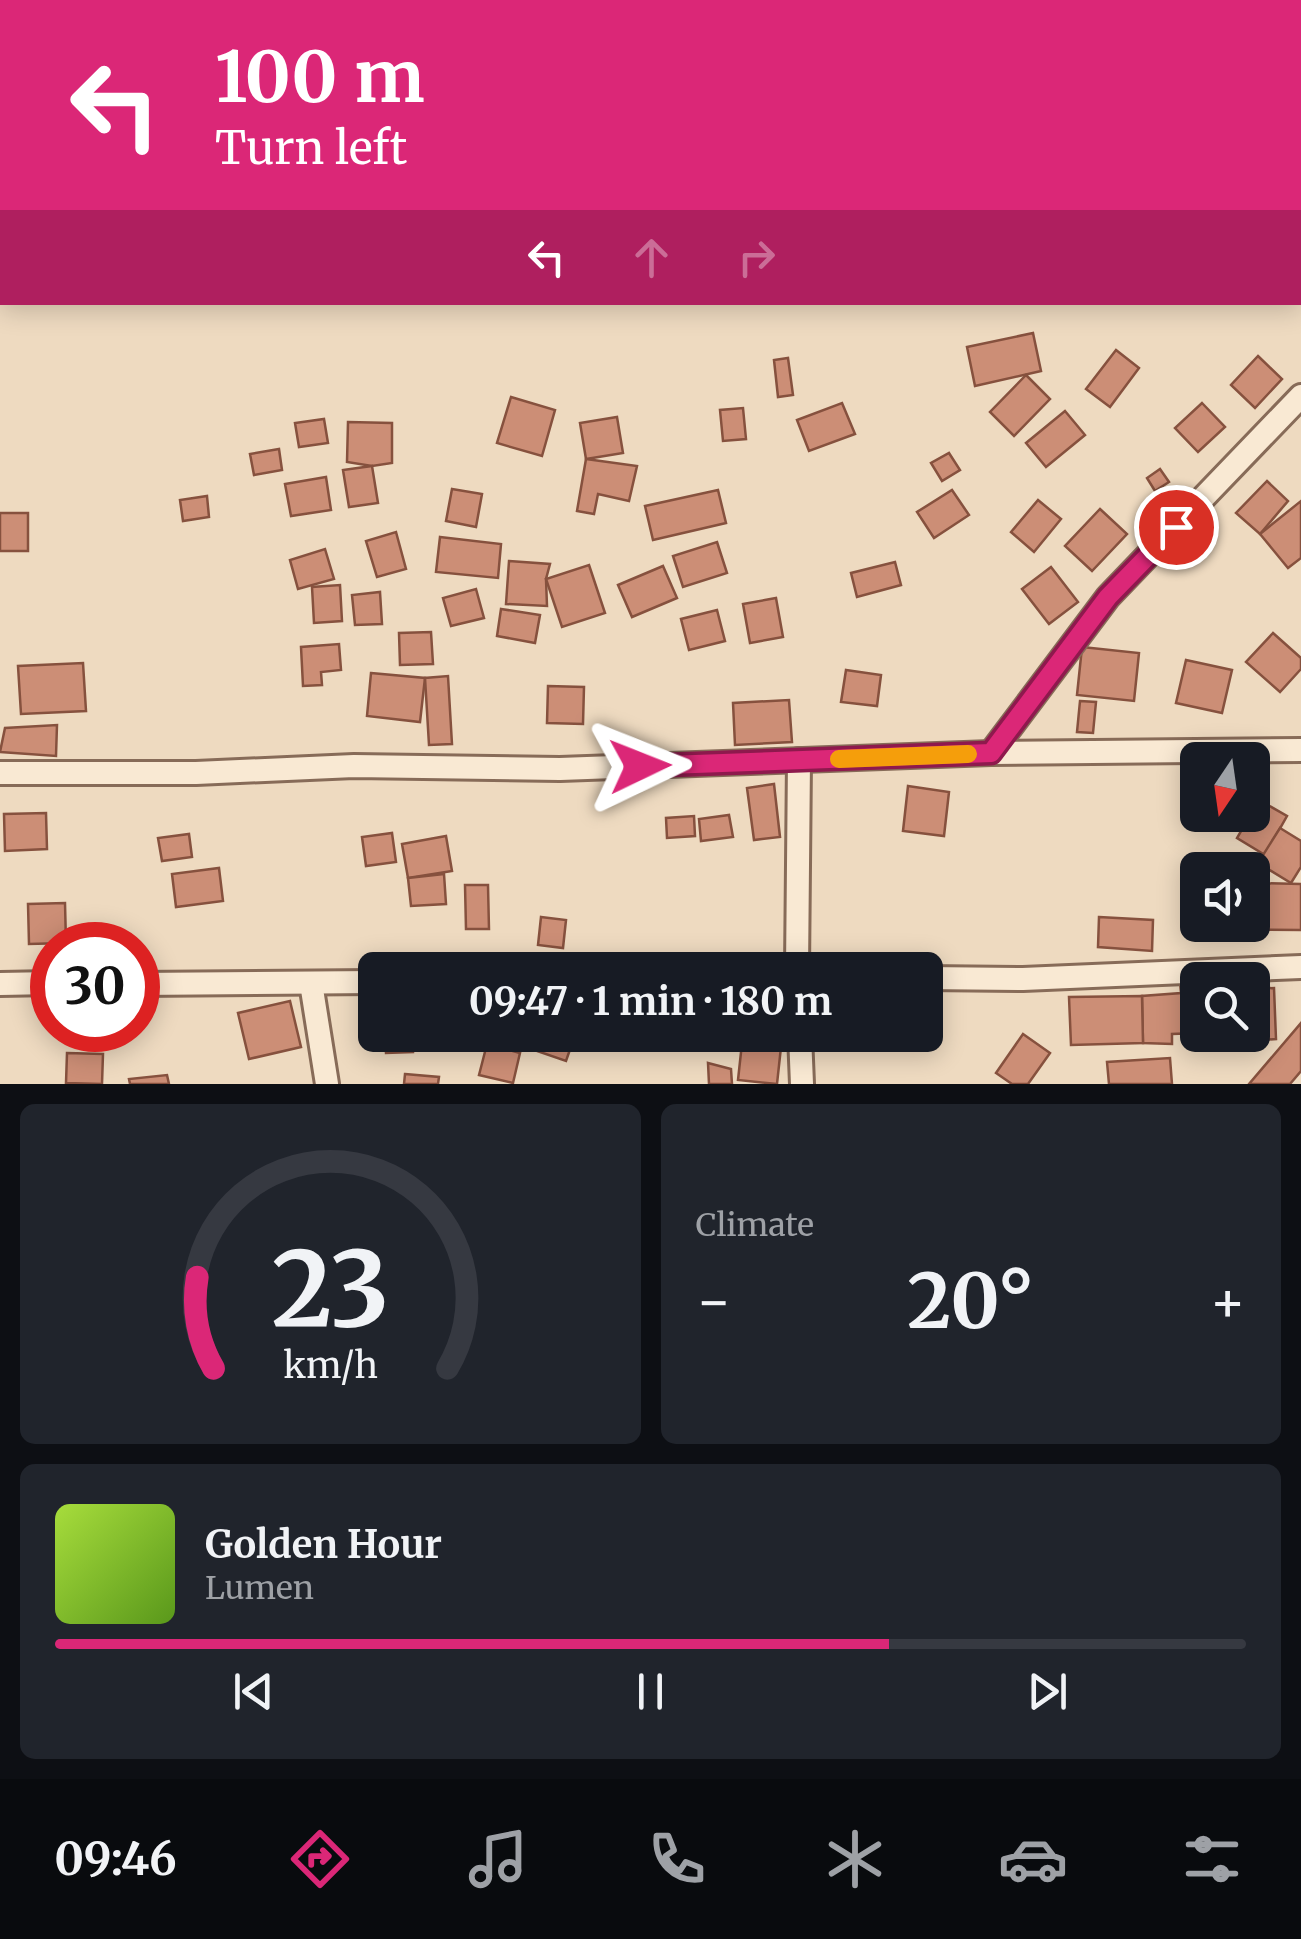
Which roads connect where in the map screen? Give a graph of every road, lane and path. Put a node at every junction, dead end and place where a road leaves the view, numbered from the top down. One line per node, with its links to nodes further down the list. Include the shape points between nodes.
1 (1301, 396): 3 (street, via 1108,597)
2 (1301, 750): 3 (street)
3 (991, 753): 4 (street)
4 (799, 760): 5 (street, via 560,769); 6 (street)
5 (0, 773)
6 (798, 952)
7 (1301, 967): 8 (street)
8 (943, 978)
9 (358, 982): 11 (street)
10 (30, 983): 12 (street)
11 (311, 983): 13 (street); 15 (street)
12 (0, 984)
13 (160, 984)
14 (801, 1052): 16 (street)
15 (327, 1084)
16 (802, 1084)

